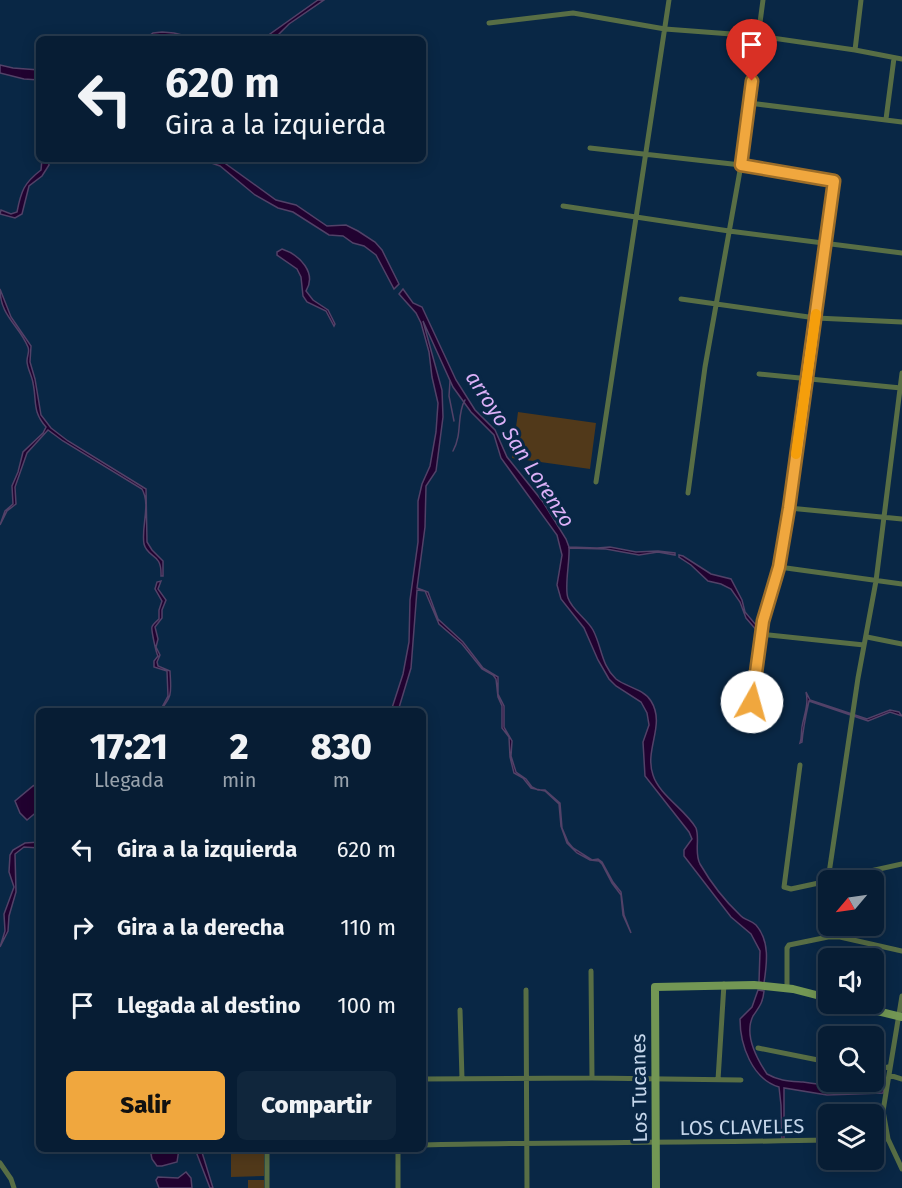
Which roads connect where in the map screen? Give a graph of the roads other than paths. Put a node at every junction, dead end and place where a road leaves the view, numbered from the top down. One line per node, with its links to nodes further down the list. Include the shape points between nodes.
1 (669, 0): 5 (street)
2 (763, 0): 6 (street)
3 (861, 0): 7 (street)
4 (489, 23): 5 (street, via 573,13)
5 (665, 29): 6 (street); 14 (street)
6 (758, 36): 7 (street); 10 (street)
7 (855, 50): 8 (street)
8 (894, 58): 9 (street); 11 (street)
9 (902, 59)
10 (749, 103): 11 (street); 15 (street)
11 (886, 119): 12 (street)
12 (902, 122)
13 (590, 148): 14 (street)
14 (645, 153): 15 (street); 17 (street)
15 (741, 165): 18 (street); 19 (street, via 834,181)
16 (563, 206): 17 (street)
17 (636, 217): 18 (street); 29 (street)
18 (729, 231): 19 (street); 22 (street)
19 (827, 243): 20 (street); 23 (street)
20 (902, 253)
21 (681, 299): 22 (street)
22 (716, 305): 23 (street); 30 (street)
23 (816, 318): 24 (street); 27 (street)
24 (902, 322)
25 (902, 373): 28 (street)
26 (759, 374): 27 (street)
27 (807, 379): 28 (street); 31 (street)
28 (901, 388): 32 (street)
29 (596, 482)
30 (688, 493)
31 (789, 508): 32 (street); 34 (street)
32 (883, 516): 33 (street); 35 (street)
33 (902, 519)
34 (779, 567): 35 (street); 37 (street)
35 (876, 581): 36 (street); 38 (street)
36 (902, 584)
37 (760, 634): 40 (street); 41 (street)
38 (867, 637): 39 (street); 40 (street)
39 (902, 644)
40 (864, 645): 44 (street)
41 (752, 702)
42 (800, 765): 46 (street, via 784,887)
43 (902, 864): 45 (street)
44 (831, 870)
45 (876, 870)
46 (818, 883)
47 (902, 951): 50 (street, via 840,937 789,945)
48 (591, 971): 62 (street)
49 (724, 984): 50 (street); 64 (street, Los Tucanes, via 655,987); 68 (street)
50 (786, 988): 52 (street)
51 (526, 990): 67 (street)
52 (818, 996)
53 (902, 996): 56 (street)
54 (460, 1011): 63 (street)
55 (884, 1013): 56 (street)
56 (901, 1017): 59 (street)
57 (758, 1048): 58 (street)
58 (818, 1060)
59 (890, 1066): 60 (street); 61 (street)
60 (884, 1068)
61 (889, 1075): 65 (street); 71 (street, via 883,1111)
62 (592, 1078): 64 (street); 67 (street)
63 (462, 1079): 66 (street); 67 (street)
64 (656, 1079): 68 (street); 74 (street, Los Tucanes)
65 (902, 1079)
66 (426, 1080)
67 (527, 1080): 73 (street)
68 (718, 1080): 69 (street)
69 (741, 1080)
70 (884, 1139): 71 (street)
71 (888, 1139): 79 (street)
72 (818, 1140): 74 (street, LOS CLAVELES)
73 (528, 1143): 74 (street, LOS CLAVELES); 75 (street, LOS CLAVELES); 83 (street)
74 (657, 1144): 84 (street, Los Tucanes)
75 (426, 1145)
76 (267, 1152): 81 (street)
77 (398, 1152): 82 (street)
78 (0, 1164): 80 (street)
79 (902, 1169)
80 (14, 1188)
81 (267, 1188)
82 (398, 1188)
83 (527, 1188)
84 (656, 1188)

